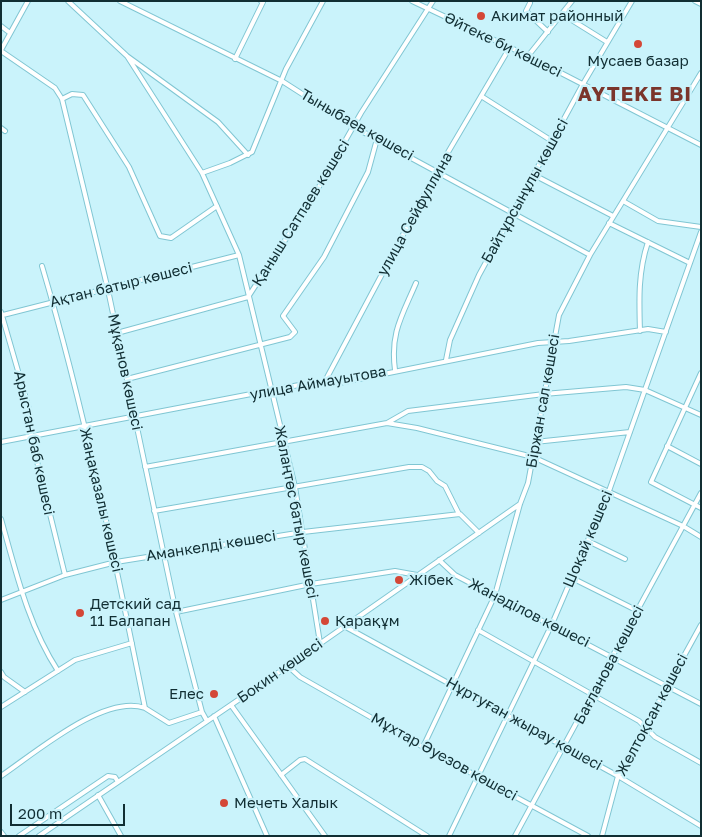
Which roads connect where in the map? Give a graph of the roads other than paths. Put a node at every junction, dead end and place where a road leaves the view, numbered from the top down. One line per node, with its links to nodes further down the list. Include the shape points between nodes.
1 (28, 1): 17 (street)
2 (68, 1): 21 (street, Жалаңтөс батыр көшесі)
3 (120, 1): 23 (street, Тыныбаев көшесі)
4 (261, 1): 23 (street)
5 (323, 1): 25 (street)
6 (412, 1): 13 (street, Әйтеке би көшесі)
7 (433, 1): 13 (street, Қаныш Сатпаев көшесі)
8 (572, 1): 14 (street)
9 (632, 1): 18 (street, Байтұрсынұлы көшесі)
10 (695, 1): 12 (street)
11 (530, 3): 16 (street, via 526,11 528,15)
12 (701, 4)
13 (428, 9): 19 (street, Әйтеке би көшесі); 29 (street, Қаныш Сатпаев көшесі)
14 (562, 14): 16 (street); 18 (street)
15 (1, 26): 17 (street)
16 (548, 32): 22 (street)
17 (10, 34): 20 (street)
18 (607, 42): 26 (street, Байтұрсынұлы көшесі)
19 (510, 47): 22 (street, Әйтеке би көшесі); 27 (street, улица Сейфуллина)
20 (1, 51): 28 (street, via 55,88)
21 (127, 56): 34 (street, Жалаңтөс батыр көшесі, via 218,122); 35 (street, Жалаңтөс батыр көшесі)
22 (528, 56): 26 (street, Әйтеке би көшесі)
23 (236, 59): 25 (street, Тыныбаев көшесі)
24 (701, 72): 30 (street, Біржан сал көшесі)
25 (282, 81): 29 (street, Тыныбаев көшесі); 34 (street)
26 (583, 84): 30 (street, Әйтеке би көшесі); 32 (street, Байтұрсынұлы көшесі)
27 (481, 96): 32 (street); 36 (street, улица Сейфуллина)
28 (62, 99): 39 (street, via 72,94 83,96 129,167 160,236 171,238); 51 (street, Мұқанов көшесі)
29 (354, 127): 31 (street, Тыныбаев көшесі); 52 (street, Қаныш Сатпаев көшесі, via 312,200)
30 (668, 127): 33 (street, Әйтеке би көшесі); 38 (street, Біржан сал көшесі)
31 (377, 139): 36 (street, Тыныбаев көшесі); 59 (street, via 368,172 324,258 284,316 295,332)
32 (552, 142): 37 (street, Байтұрсынұлы көшесі)
33 (701, 145)
34 (248, 155): 35 (street)
35 (202, 172): 39 (street, Жалаңтөс батыр көшесі)
36 (437, 172): 40 (street, Тыныбаев көшесі); 64 (street, улица Сейфуллина)
37 (534, 174): 40 (street, Байтұрсынұлы көшесі); 41 (street)
38 (623, 201): 41 (street, Біржан сал көшесі); 43 (street, via 658,221)
39 (217, 206): 46 (street, Жалаңтөс батыр көшесі)
40 (513, 214): 47 (street, Тыныбаев көшесі); 60 (street, Байтұрсынұлы көшесі, via 479,275 450,340)
41 (613, 216): 42 (street, Біржан сал көшесі)
42 (609, 223): 45 (street); 47 (street, Біржан сал көшесі)
43 (701, 227)
44 (701, 232): 48 (street, Шоқай көшесі)
45 (648, 242): 48 (street); 55 (street, via 641,263)
46 (238, 255): 51 (street, Ақтан батыр көшесі); 52 (street, Жалаңтөс батыр көшесі)
47 (590, 256): 58 (street, Біржан сал көшесі, via 559,316)
48 (690, 263): 56 (street, Шоқай көшесі)
49 (42, 266): 53 (street, Жаңақазалы көшесі)
50 (416, 283): 61 (street, via 396,329 392,349)
51 (108, 290): 53 (street, Ақтан батыр көшесі); 57 (street, Мұқанов көшесі)
52 (248, 297): 57 (street); 59 (street, Жалаңтөс батыр көшесі)
53 (53, 303): 54 (street, Ақтан батыр көшесі); 72 (street, Жаңақазалы көшесі)
54 (2, 313): 74 (street, Арыстан баб көшесі, via 28,409)
55 (640, 331): 56 (street, улица Аймауытова); 58 (street, улица Аймауытова)
56 (666, 332): 66 (street, Шоқай көшесі)
57 (117, 333): 63 (street, Мұқанов көшесі)
58 (553, 342): 60 (street, улица Аймауытова); 67 (street, Біржан сал көшесі)
59 (261, 344): 63 (street); 65 (street, Жалаңтөс батыр көшесі)
60 (446, 360): 61 (street, улица Аймауытова)
61 (395, 370): 64 (street, улица Аймауытова, via 339,383)
62 (701, 373): 68 (street)
63 (127, 379): 70 (street, Мұқанов көшесі)
64 (324, 382): 65 (street, улица Аймауытова)
65 (272, 390): 70 (street, улица Аймауытова); 76 (street, Жалаңтөс батыр көшесі)
66 (645, 390): 67 (street, via 626,387); 68 (street); 73 (street, Шоқай көшесі)
67 (544, 394): 71 (street, via 408,411); 77 (street, Біржан сал көшесі)
68 (684, 408): 69 (street); 78 (street)
69 (701, 416)
70 (135, 418): 72 (street, улица Аймауытова); 81 (street, Мұқанов көшесі)
71 (387, 423): 76 (street); 79 (street)
72 (85, 427): 74 (street, улица Аймауытова); 99 (street, Жаңақазалы көшесі)
73 (630, 432): 77 (street); 83 (street, Шоқай көшесі)
74 (31, 437): 75 (street, улица Аймауытова); 100 (street, Арыстан баб көшесі)
75 (1, 442)
76 (284, 442): 81 (street); 82 (street, Жалаңтөс батыр көшесі)
77 (535, 442): 79 (street, Біржан сал көшесі)
78 (667, 446): 80 (street); 86 (street, via 651,482)
79 (533, 457): 83 (street); 85 (street, Біржан сал көшесі)
80 (701, 464)
81 (145, 467): 88 (street, Мұқанов көшесі)
82 (295, 488): 88 (street); 89 (street, via 422,467 445,486); 92 (street, Жалаңтөс батыр көшесі)
83 (609, 491): 91 (street); 95 (street, Шоқай көшесі)
84 (701, 493): 86 (street, Бағланова көшесі)
85 (520, 504): 93 (street, Бокин көшесі); 105 (street, Біржан сал көшесі)
86 (694, 505): 87 (street); 91 (street, Бағланова көшесі)
87 (701, 508)
88 (154, 511): 96 (street, Мұқанов көшесі)
89 (459, 514): 92 (street, Аманкелді көшесі); 93 (street)
90 (1, 519): 104 (street)
91 (684, 526): 94 (street); 107 (street, Бағланова көшесі)
92 (303, 532): 96 (street, Аманкелді көшесі); 103 (street, Жалаңтөс батыр көшесі)
93 (478, 533): 98 (street, Бокин көшесі)
94 (701, 537)
95 (588, 541): 97 (street); 102 (street, Шоқай көшесі)
96 (163, 553): 99 (street, Аманкелді көшесі); 108 (street, Мұқанов көшесі)
97 (625, 559)
98 (439, 560): 101 (street, Бокин көшесі); 105 (street, Жанәділов көшесі, via 455,575)
99 (116, 562): 100 (street, Аманкелді көшесі); 113 (street, Жаңақазалы көшесі)
100 (65, 576): 104 (street, Аманкелді көшесі)
101 (417, 576): 103 (street, via 395,571); 111 (street, Бокин көшесі)
102 (572, 578): 107 (street); 109 (street, Шоқай көшесі)
103 (311, 584): 108 (street); 114 (street, Жалаңтөс батыр көшесі)
104 (22, 592): 106 (street, Аманкелді көшесі); 118 (street, via 35,631)
105 (495, 595): 109 (street, Жанәділов көшесі); 112 (street, Біржан сал көшесі)
106 (1, 600)
107 (638, 611): 115 (street, Бағланова көшесі)
108 (176, 612): 128 (street, Мұқанов көшесі)
109 (552, 624): 115 (street, Жанәділов көшесі); 116 (street, Шоқай көшесі)
110 (701, 625): 121 (street, Желтоқсан көшесі)
111 (344, 626): 114 (street, Бокин көшесі); 120 (street, Нұртуған жырау көшесі)
112 (478, 630): 116 (street); 120 (street, Біржан сал көшесі)
113 (132, 643): 118 (street, via 75,660); 127 (street, Жаңақазалы көшесі)
114 (320, 643): 117 (street, Бокин көшесі)
115 (614, 657): 121 (street, Жанәділов көшесі); 123 (street, Бағланова көшесі)
116 (534, 662): 123 (street); 129 (street, Шоқай көшесі)
117 (288, 666): 125 (street, Бокин көшесі); 133 (street, Мұхтар Әуезов көшесі, via 300,677)
118 (58, 671): 122 (street)
119 (1, 672): 122 (street)
120 (452, 685): 129 (street, Нұртуған жырау көшесі); 133 (street, Біржан сал көшесі)
121 (667, 686): 124 (street, Жанәділов көшесі); 132 (street, Желтоқсан көшесі)
122 (25, 692): 126 (street)
123 (593, 695): 132 (street, via 639,721); 134 (street, Бағланова көшесі)
124 (701, 704)
125 (231, 705): 130 (street, Бокин көшесі); 136 (street)
126 (1, 707)
127 (146, 708): 128 (street, via 169,723); 137 (street, via 128,704 89,717)
128 (202, 712): 131 (street, Мұқанов көшесі)
129 (509, 715): 134 (street, Нұртуған жырау көшесі); 139 (street, Шоқай көшесі)
130 (214, 716): 131 (street, Бокин көшесі); 149 (street)
131 (207, 721): 140 (street, Бокин көшесі)
132 (644, 728): 135 (street); 138 (street, Желтоқсан көшесі)
133 (423, 747): 139 (street, Мұхтар Әуезов көшесі)
134 (565, 747): 138 (street, Нұртуған жырау көшесі); 142 (street, Бағланова көшесі)
135 (701, 763)
136 (281, 775): 150 (street); 151 (street, via 300,760 305,760)
137 (1, 776)
138 (618, 776): 143 (street, Нұртуған жырау көшесі); 155 (street, Желтоқсан көшесі)
139 (479, 777): 142 (street, Мұхтар Әуезов көшесі); 152 (street, Шоқай көшесі)
140 (118, 782): 141 (street, Бокин көшесі); 146 (street, via 115,777 108,776)
141 (98, 795): 147 (street, Бокин көшесі); 148 (street)
142 (533, 805): 153 (street, Бағланова көшесі); 154 (street, Мұхтар Әуезов көшесі)
143 (701, 826)
144 (1, 832): 145 (street)
145 (4, 836)
146 (19, 836)
147 (38, 836)
148 (121, 836)
149 (267, 836)
150 (325, 836)
151 (427, 836)
152 (449, 836)
153 (515, 836)
154 (588, 836)
155 (602, 836)

